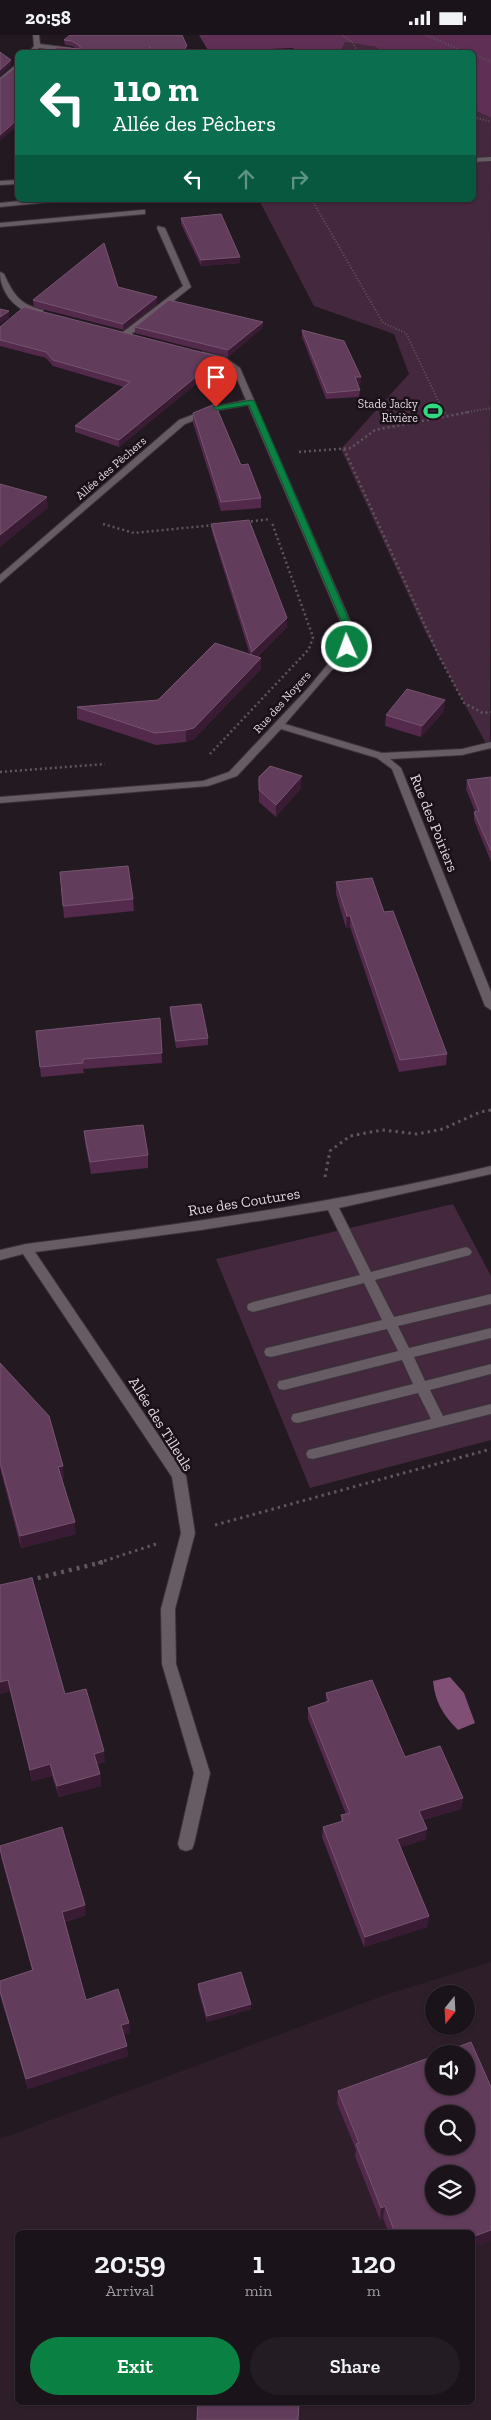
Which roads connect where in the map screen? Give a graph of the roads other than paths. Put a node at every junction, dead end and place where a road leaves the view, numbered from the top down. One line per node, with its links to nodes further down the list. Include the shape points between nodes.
1 (36, 35): 2 (street)
2 (37, 46): 3 (street); 4 (street)
3 (34, 50)
4 (72, 50)
5 (15, 68): 6 (street)
6 (0, 81)
7 (491, 159): 8 (street)
8 (476, 160)
9 (15, 182): 10 (street)
10 (0, 183)
11 (30, 202): 12 (street)
12 (0, 205)
13 (142, 212): 14 (street)
14 (0, 225)
15 (161, 228): 18 (street, via 187,287)
16 (0, 274): 17 (street, via 13,301 25,309)
17 (53, 316)
18 (126, 334)
19 (193, 351): 20 (street, Rue des Noyers, via 222,359 236,368)
20 (252, 402): 21 (street, Allée des Pêchers, via 204,411 182,422); 22 (street, Rue des Noyers, via 350,632 347,647)
21 (0, 580)
22 (279, 725): 24 (street, Rue des Poiriers); 25 (street, Rue des Noyers, via 233,774 204,784)
23 (491, 745): 24 (street, via 462,752)
24 (381, 756): 26 (street, Rue des Poiriers, via 396,769)
25 (0, 800)
26 (491, 1006)
27 (491, 1170): 28 (street, Rue des Coutures)
28 (332, 1205): 29 (street, Rue des Coutures); 32 (street)
29 (26, 1249): 31 (street, Rue des Coutures); 46 (street, Allée des Tilleuls, via 179,1476 188,1533 168,1609 169,1663 202,1773)
30 (466, 1252): 32 (street)
31 (0, 1255)
32 (368, 1277): 34 (street); 35 (street)
33 (491, 1299): 35 (street)
34 (253, 1307)
35 (391, 1323): 37 (street); 38 (street)
36 (491, 1333): 38 (street)
37 (271, 1352)
38 (406, 1355): 40 (street); 41 (street)
39 (491, 1369): 41 (street)
40 (284, 1385)
41 (421, 1387): 43 (street); 44 (street)
42 (491, 1409): 44 (street)
43 (298, 1418)
44 (439, 1422): 45 (street)
45 (313, 1454)
46 (186, 1844)

